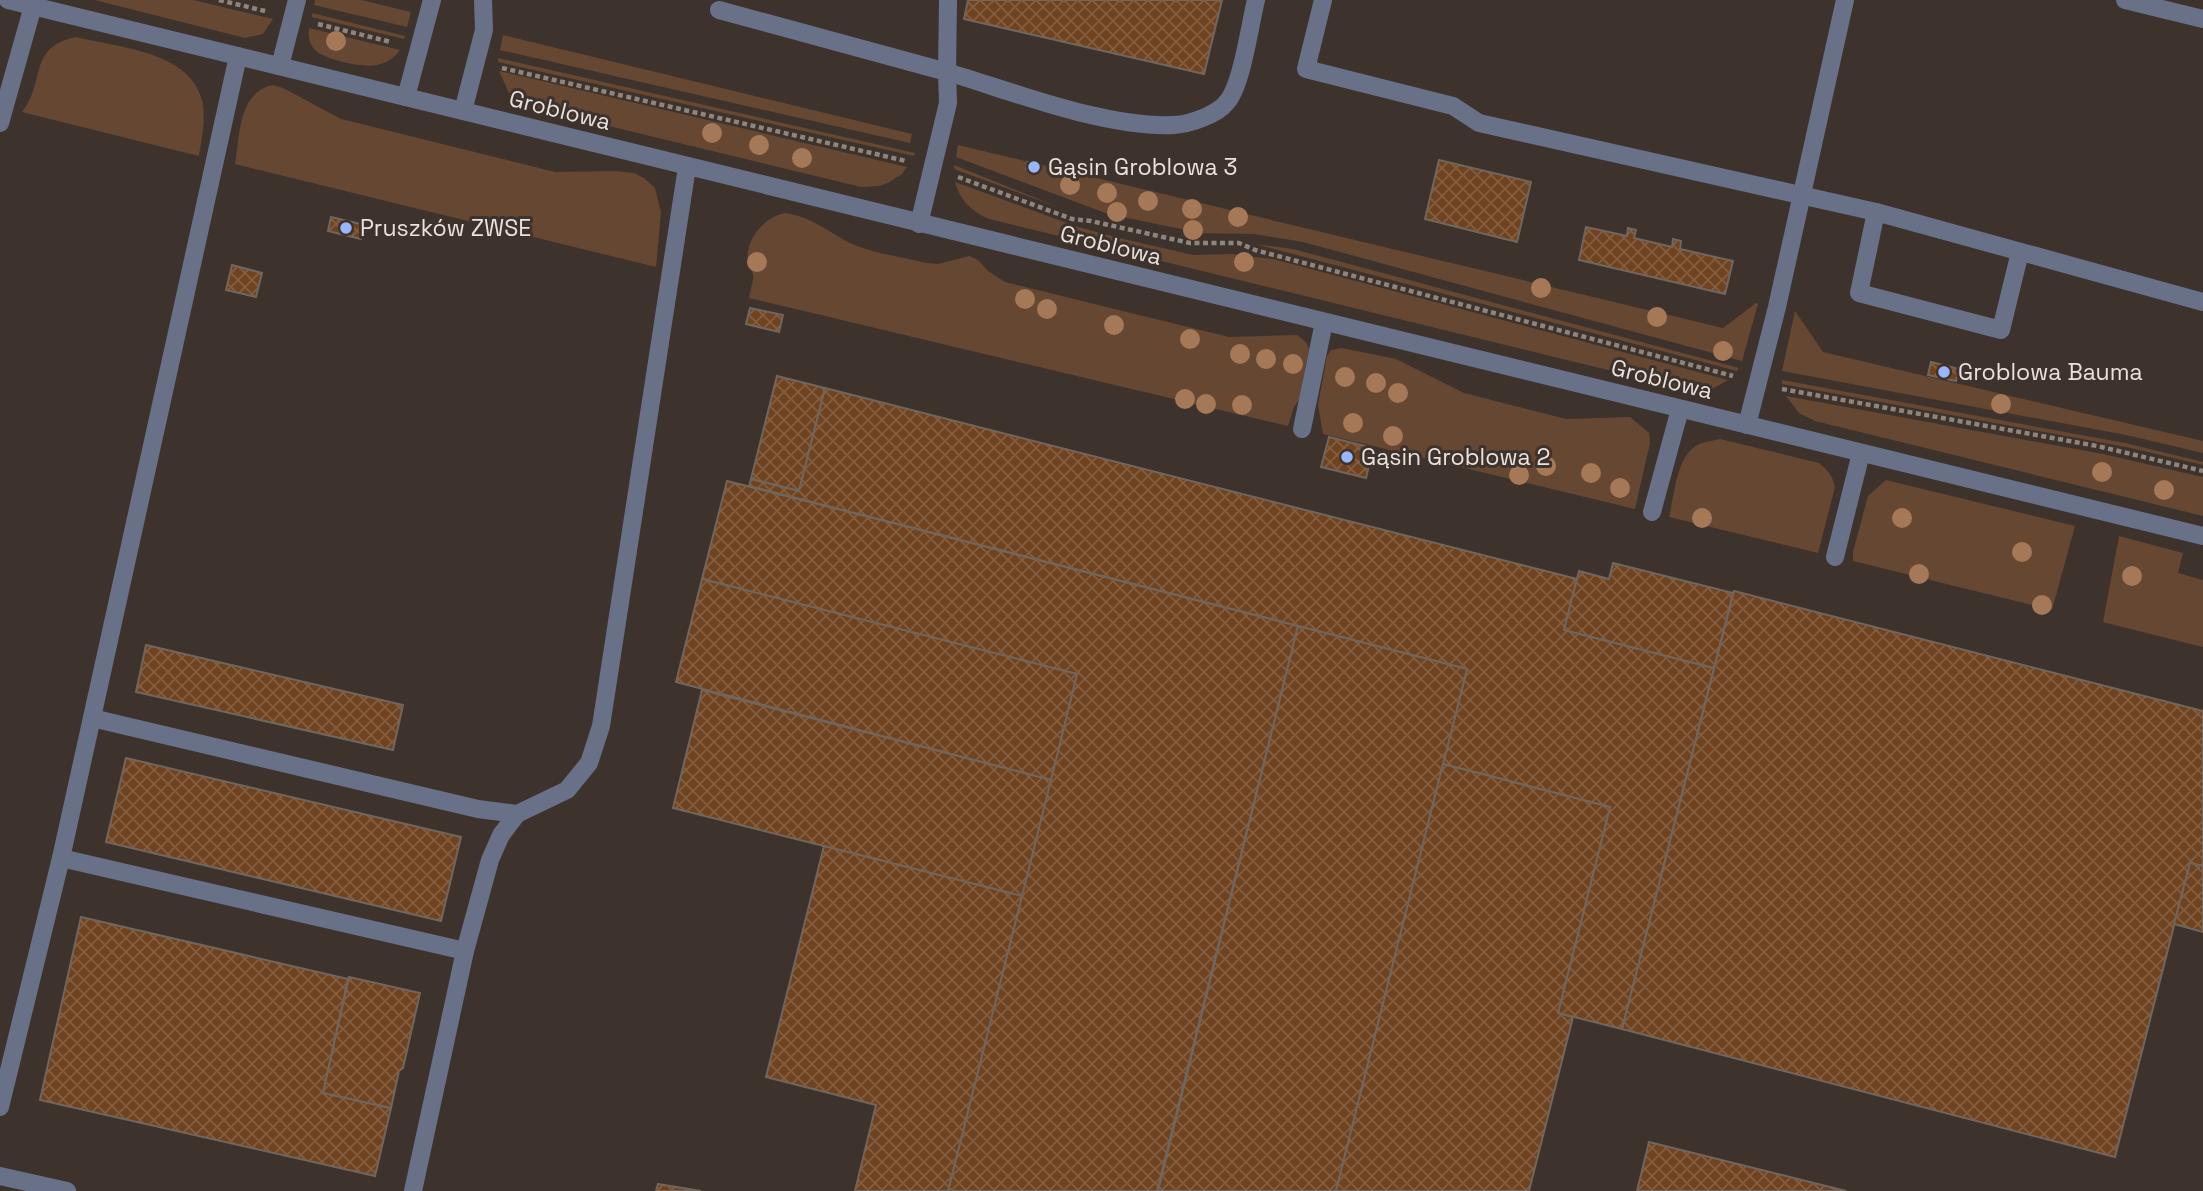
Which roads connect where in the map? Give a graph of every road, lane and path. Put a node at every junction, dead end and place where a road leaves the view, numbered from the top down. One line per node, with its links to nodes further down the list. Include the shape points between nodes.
1 (8, 0): 12 (street, Groblowa)
2 (219, 0): 14 (path)
3 (297, 0): 19 (street)
4 (432, 0): 23 (street)
5 (482, 0): 24 (street, via 484,30)
6 (948, 0): 21 (street)
7 (1256, 0): 21 (street, via 1237,83 1227,103 1207,116 1177,125 1076,111)
8 (1323, 0): 29 (street, via 1306,69 1453,106 1479,123)
9 (1844, 0): 29 (street)
10 (2125, 0): 15 (street)
11 (54, 5): 12 (street, Groblowa); 18 (street, Groblowa)
12 (33, 6): 22 (street)
13 (719, 10): 21 (street)
14 (274, 13)
15 (2203, 19)
16 (310, 22): 17 (path)
17 (403, 45)
18 (238, 56): 19 (street, Groblowa); 45 (street)
19 (280, 66): 23 (street, Groblowa)
20 (498, 67): 26 (path)
21 (947, 72): 31 (street, via 947,103)
22 (5, 87): 25 (street)
23 (406, 97): 24 (street, Groblowa)
24 (463, 111): 27 (street, Groblowa)
25 (0, 123)
26 (911, 162)
27 (687, 167): 31 (street, Groblowa); 46 (street, via 601,726 589,764 567,790)
28 (953, 175): 35 (path, via 1072,219 1190,243 1239,243)
29 (1801, 194): 30 (street); 38 (street)
30 (1876, 212): 32 (street); 32 (street, via 1859,293 2001,330)
31 (919, 224): 34 (street, Groblowa)
32 (2020, 252): 33 (street)
33 (2203, 302)
34 (1324, 322): 37 (street, Groblowa); 39 (street)
35 (1733, 376)
36 (1783, 390): 41 (path, via 2097,446)
37 (1680, 409): 38 (street, Groblowa); 42 (street)
38 (1747, 425): 40 (street, Groblowa)
39 (1302, 429)
40 (1861, 453): 43 (street, Groblowa); 44 (street)
41 (2203, 471)
42 (1652, 513)
43 (2203, 536)
44 (1835, 557)
45 (92, 718): 46 (street, via 465,806); 47 (street)
46 (517, 814): 48 (street, via 500,835 490,860)
47 (61, 858): 48 (street); 49 (street)
48 (465, 951): 52 (street)
49 (0, 1107)
50 (0, 1176): 51 (street)
51 (67, 1191)
52 (413, 1191)

